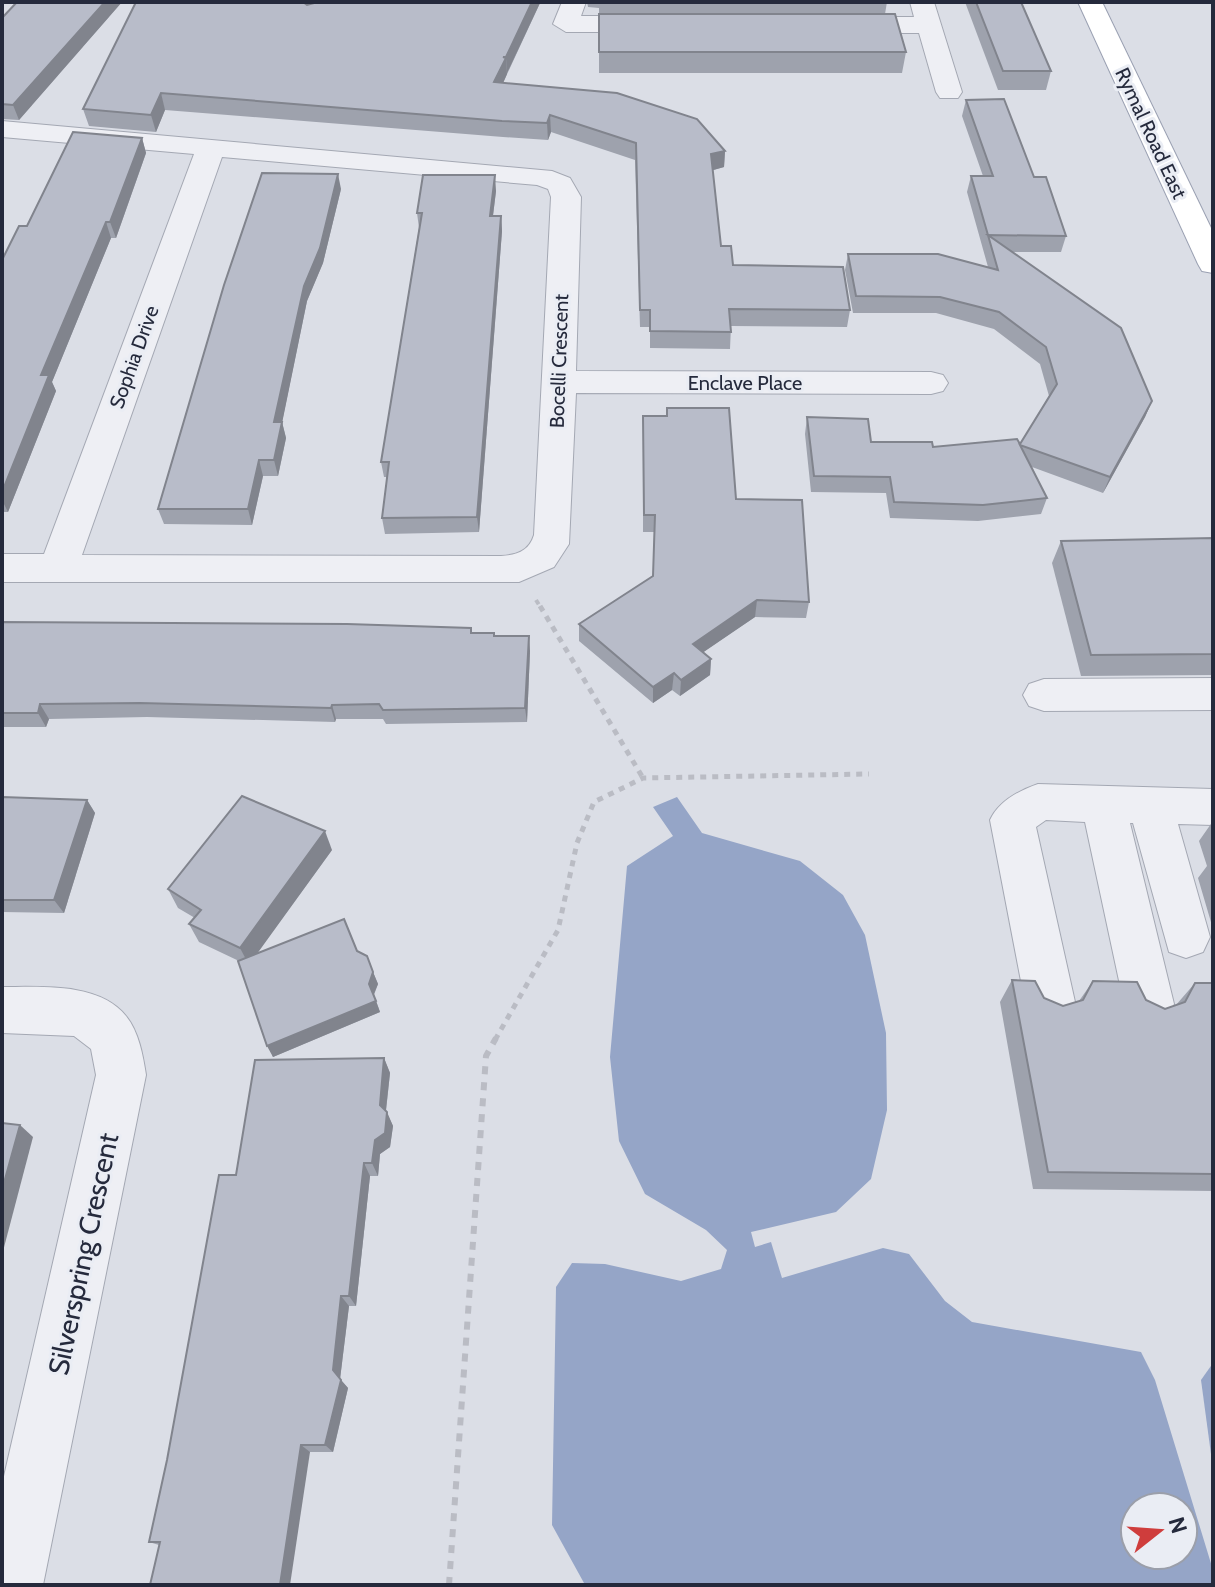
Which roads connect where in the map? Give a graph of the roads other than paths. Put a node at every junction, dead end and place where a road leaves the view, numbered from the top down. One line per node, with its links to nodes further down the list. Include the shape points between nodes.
1 (574, 2): 4 (street, via 566,24)
2 (1090, 2): 9 (main road, Rymal Road East)
3 (926, 14): 5 (street); 6 (street)
4 (680, 24)
5 (808, 25)
6 (949, 92)
7 (2, 129): 8 (street, Bocelli Crescent)
8 (211, 147): 10 (street, Bocelli Crescent, via 558,182 566,197); 13 (street, Sophia Drive)
9 (1213, 264)
10 (559, 382): 11 (street, Enclave Place); 13 (street, Bocelli Crescent, via 551,541 539,559 517,568)
11 (931, 383)
12 (2, 568): 13 (street)
13 (58, 568)
14 (1213, 694): 15 (street)
15 (1044, 695)
16 (1103, 804): 17 (street); 20 (street, via 1038,802 1012,820); 21 (street)
17 (1151, 805): 18 (street); 19 (street)
18 (1213, 807)
19 (1186, 937)
20 (1050, 1002)
21 (1149, 1004)
22 (2, 1010): 23 (street, Silverspring Crescent, via 48,1010 97,1022 115,1045 121,1075)
23 (11, 1585)

